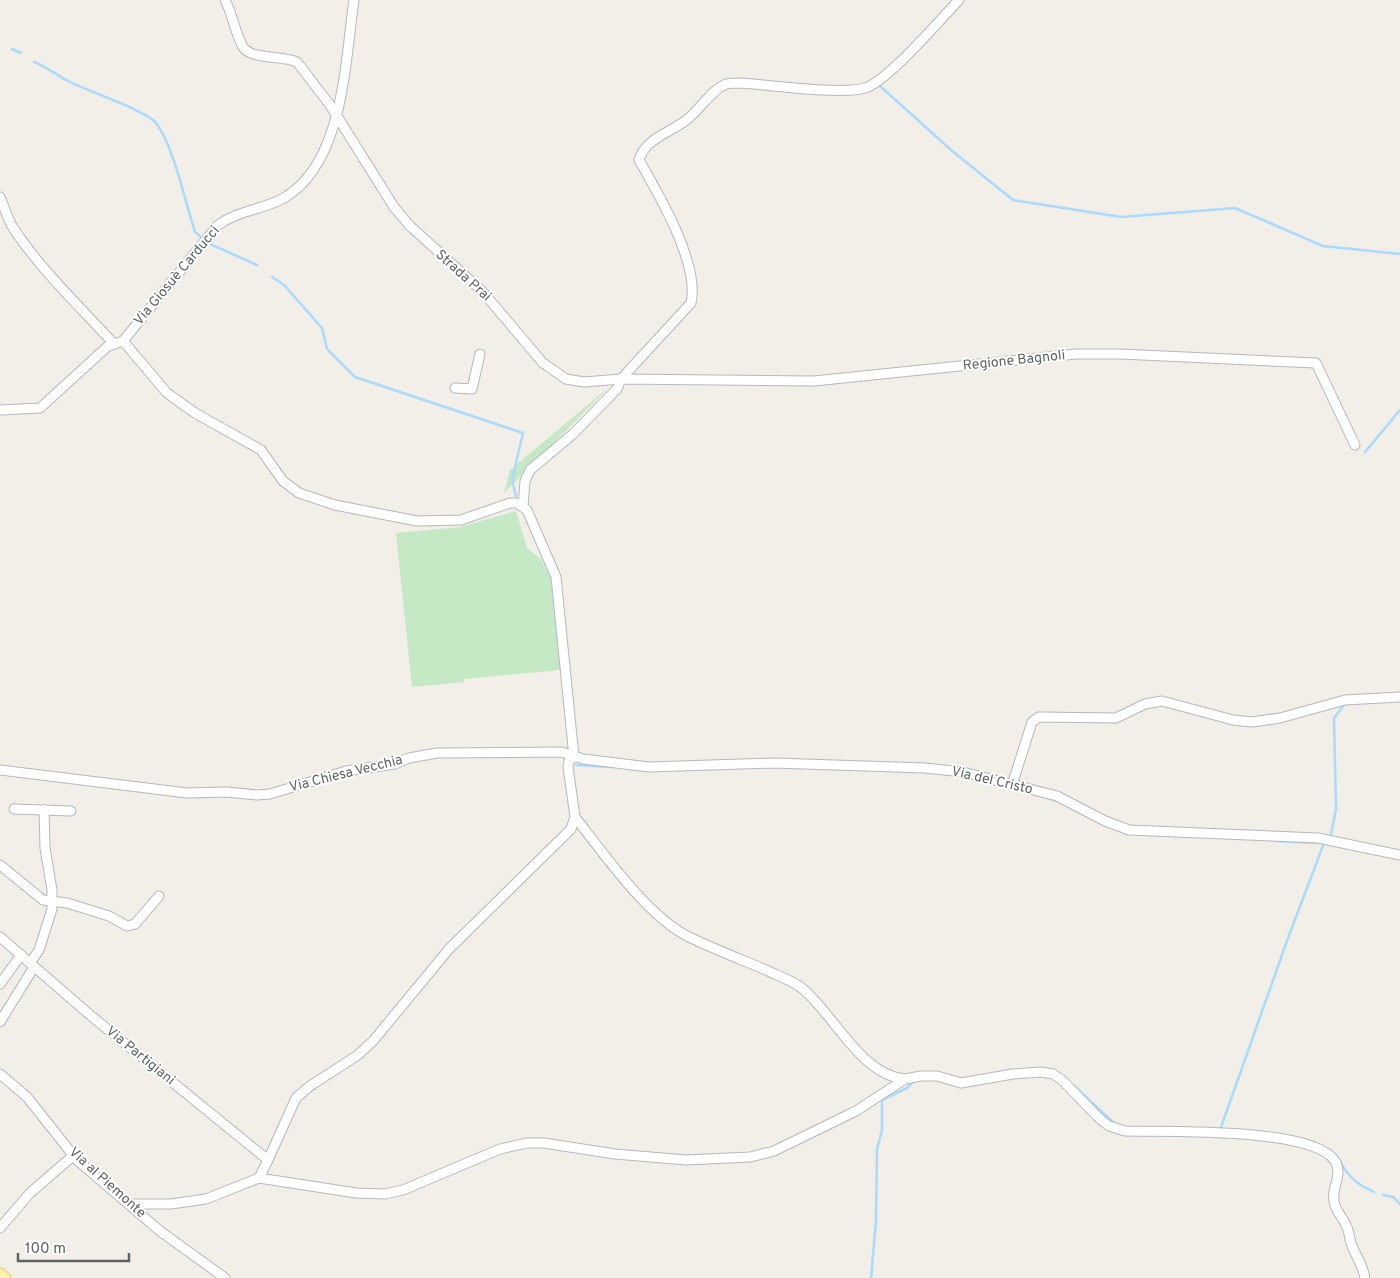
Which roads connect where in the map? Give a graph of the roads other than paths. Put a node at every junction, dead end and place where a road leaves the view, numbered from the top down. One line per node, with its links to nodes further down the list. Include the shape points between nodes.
1 (225, 0): 4 (street, Strada Prai, via 247,52 297,62)
2 (354, 0): 4 (street, Via Giosuè Carducci)
3 (959, 0): 8 (street, via 883,78 866,88 844,90 727,84 679,126 642,151 639,160 670,215 690,270 694,291 691,303)
4 (337, 119): 6 (street, Via Giosuè Carducci, via 316,165 305,180 285,197 233,215 218,225); 8 (street, Strada Prai, via 394,207 410,226 482,291 543,363 566,379 584,382)
5 (0, 197): 6 (street, via 12,225 54,279)
6 (118, 342): 10 (street, Via Giosuè Carducci, via 108,346 40,408); 12 (street, via 167,393 196,414 260,450 284,481 298,492 334,505 417,521 461,520 510,503)
7 (480, 354): 9 (street, via 472,389)
8 (621, 379): 11 (street, Regione Bagnoli, via 814,381 1086,354 1316,363); 12 (street, via 617,389 573,434 530,470 524,480)
9 (455, 388)
10 (0, 410)
11 (1355, 445)
12 (523, 506): 14 (street, via 556,577)
13 (1400, 697): 16 (street, via 1345,700 1280,718 1252,722 1162,701 1145,704 1116,718 1039,717 1032,722)
14 (574, 757): 15 (street, Via Chiesa Vecchia, via 562,752 438,753 395,764 346,771 270,794 188,793); 16 (street, Via del Cristo, via 648,767 774,763 925,768 963,772); 17 (street, via 568,767)
15 (0, 770)
16 (1012, 785): 23 (street, Via del Cristo, via 1057,796 1105,822 1129,830 1318,838)
17 (571, 790): 21 (street); 22 (street, via 569,816)
18 (14, 809): 19 (street)
19 (44, 810): 20 (street); 26 (street)
20 (71, 811)
21 (575, 817): 22 (street, via 571,829); 33 (street, via 658,915 688,936 793,982 817,1003 866,1059 893,1078)
22 (557, 844): 35 (street, via 449,949 358,1055 296,1098)
23 (1400, 855)
24 (0, 864): 26 (street, via 43,900)
25 (159, 896): 26 (street, via 135,924 127,926 109,916 67,903)
26 (52, 902): 29 (street, via 52,914)
27 (0, 938): 28 (street, Via Partigiani)
28 (21, 955): 29 (street, Via Partigiani); 30 (street)
29 (32, 965): 31 (street); 35 (street, Via Partigiani)
30 (0, 984)
31 (0, 1022)
32 (0, 1074): 34 (street, Via al Piemonte, via 27,1097)
33 (906, 1079): 36 (street, via 856,1112 774,1151 750,1157 686,1160 528,1143 500,1148 410,1188 385,1194 356,1193); 42 (street, via 937,1076 961,1083 1013,1074 1053,1074 1100,1119 1125,1131 1245,1134 1291,1140 1324,1150 1337,1166 1334,1204 1346,1225)
34 (74, 1155): 37 (street, Via al Piemonte); 38 (street, via 30,1193)
35 (268, 1160): 36 (street)
36 (259, 1178): 37 (street, via 206,1199 171,1204)
37 (130, 1204): 41 (street, Via al Piemonte, via 160,1231)
38 (0, 1228)
39 (0, 1274): 40 (main road)
40 (5, 1278)
41 (225, 1278)
42 (1365, 1278)

